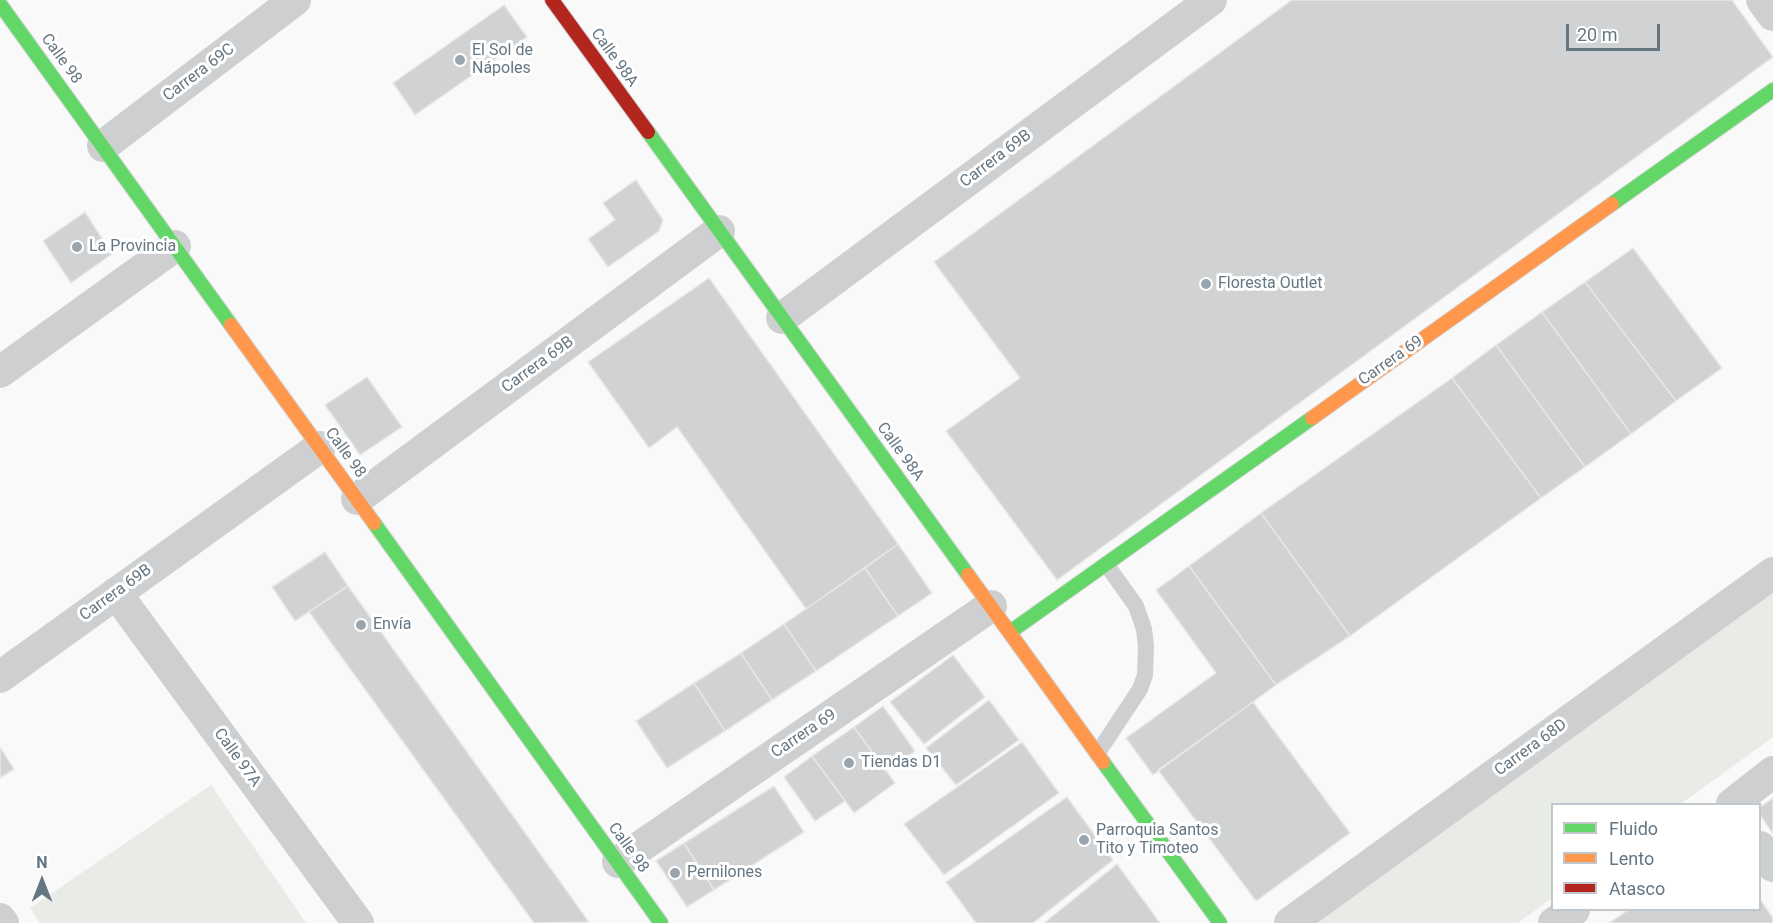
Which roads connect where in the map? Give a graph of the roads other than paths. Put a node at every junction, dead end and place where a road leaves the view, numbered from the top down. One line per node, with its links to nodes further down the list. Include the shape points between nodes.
1 (295, 0): 8 (street, Carrera 69C)
2 (552, 0): 9 (street, Calle 98A)
3 (1211, 0): 11 (street, Carrera 69B)
4 (1762, 0): 6 (street)
5 (0, 3): 8 (street, Calle 98)
6 (1773, 15)
7 (1773, 90): 15 (street, Carrera 69)
8 (103, 146): 10 (street, Calle 98)
9 (719, 231): 11 (street, Calle 98A); 14 (street, Carrera 69B)
10 (175, 246): 12 (street); 13 (street, Calle 98)
11 (782, 318): 18 (street, Calle 98A)
12 (0, 372)
13 (320, 447): 14 (street, Calle 98); 17 (street, Carrera 69B)
14 (357, 499): 25 (street, Calle 98)
15 (1106, 564): 19 (street, Carrera 69); 21 (lane, via 1136,606 1144,629 1145,675)
16 (1773, 573): 31 (street, Carrera 68D)
17 (116, 593): 20 (street, Carrera 69B); 28 (street, Calle 97A)
18 (991, 606): 19 (street, Calle 98A); 25 (street, Carrera 69)
19 (1010, 632): 21 (street, Calle 98A)
20 (0, 677)
21 (1097, 754): 30 (street, Calle 98A)
22 (1773, 772): 23 (street)
23 (1733, 803)
24 (1761, 848): 26 (street)
25 (618, 862): 29 (street, Calle 98)
26 (1773, 866)
27 (1571, 911): 32 (street)
28 (358, 923)
29 (662, 923)
30 (1220, 923)
31 (1290, 923)
32 (1554, 923)

